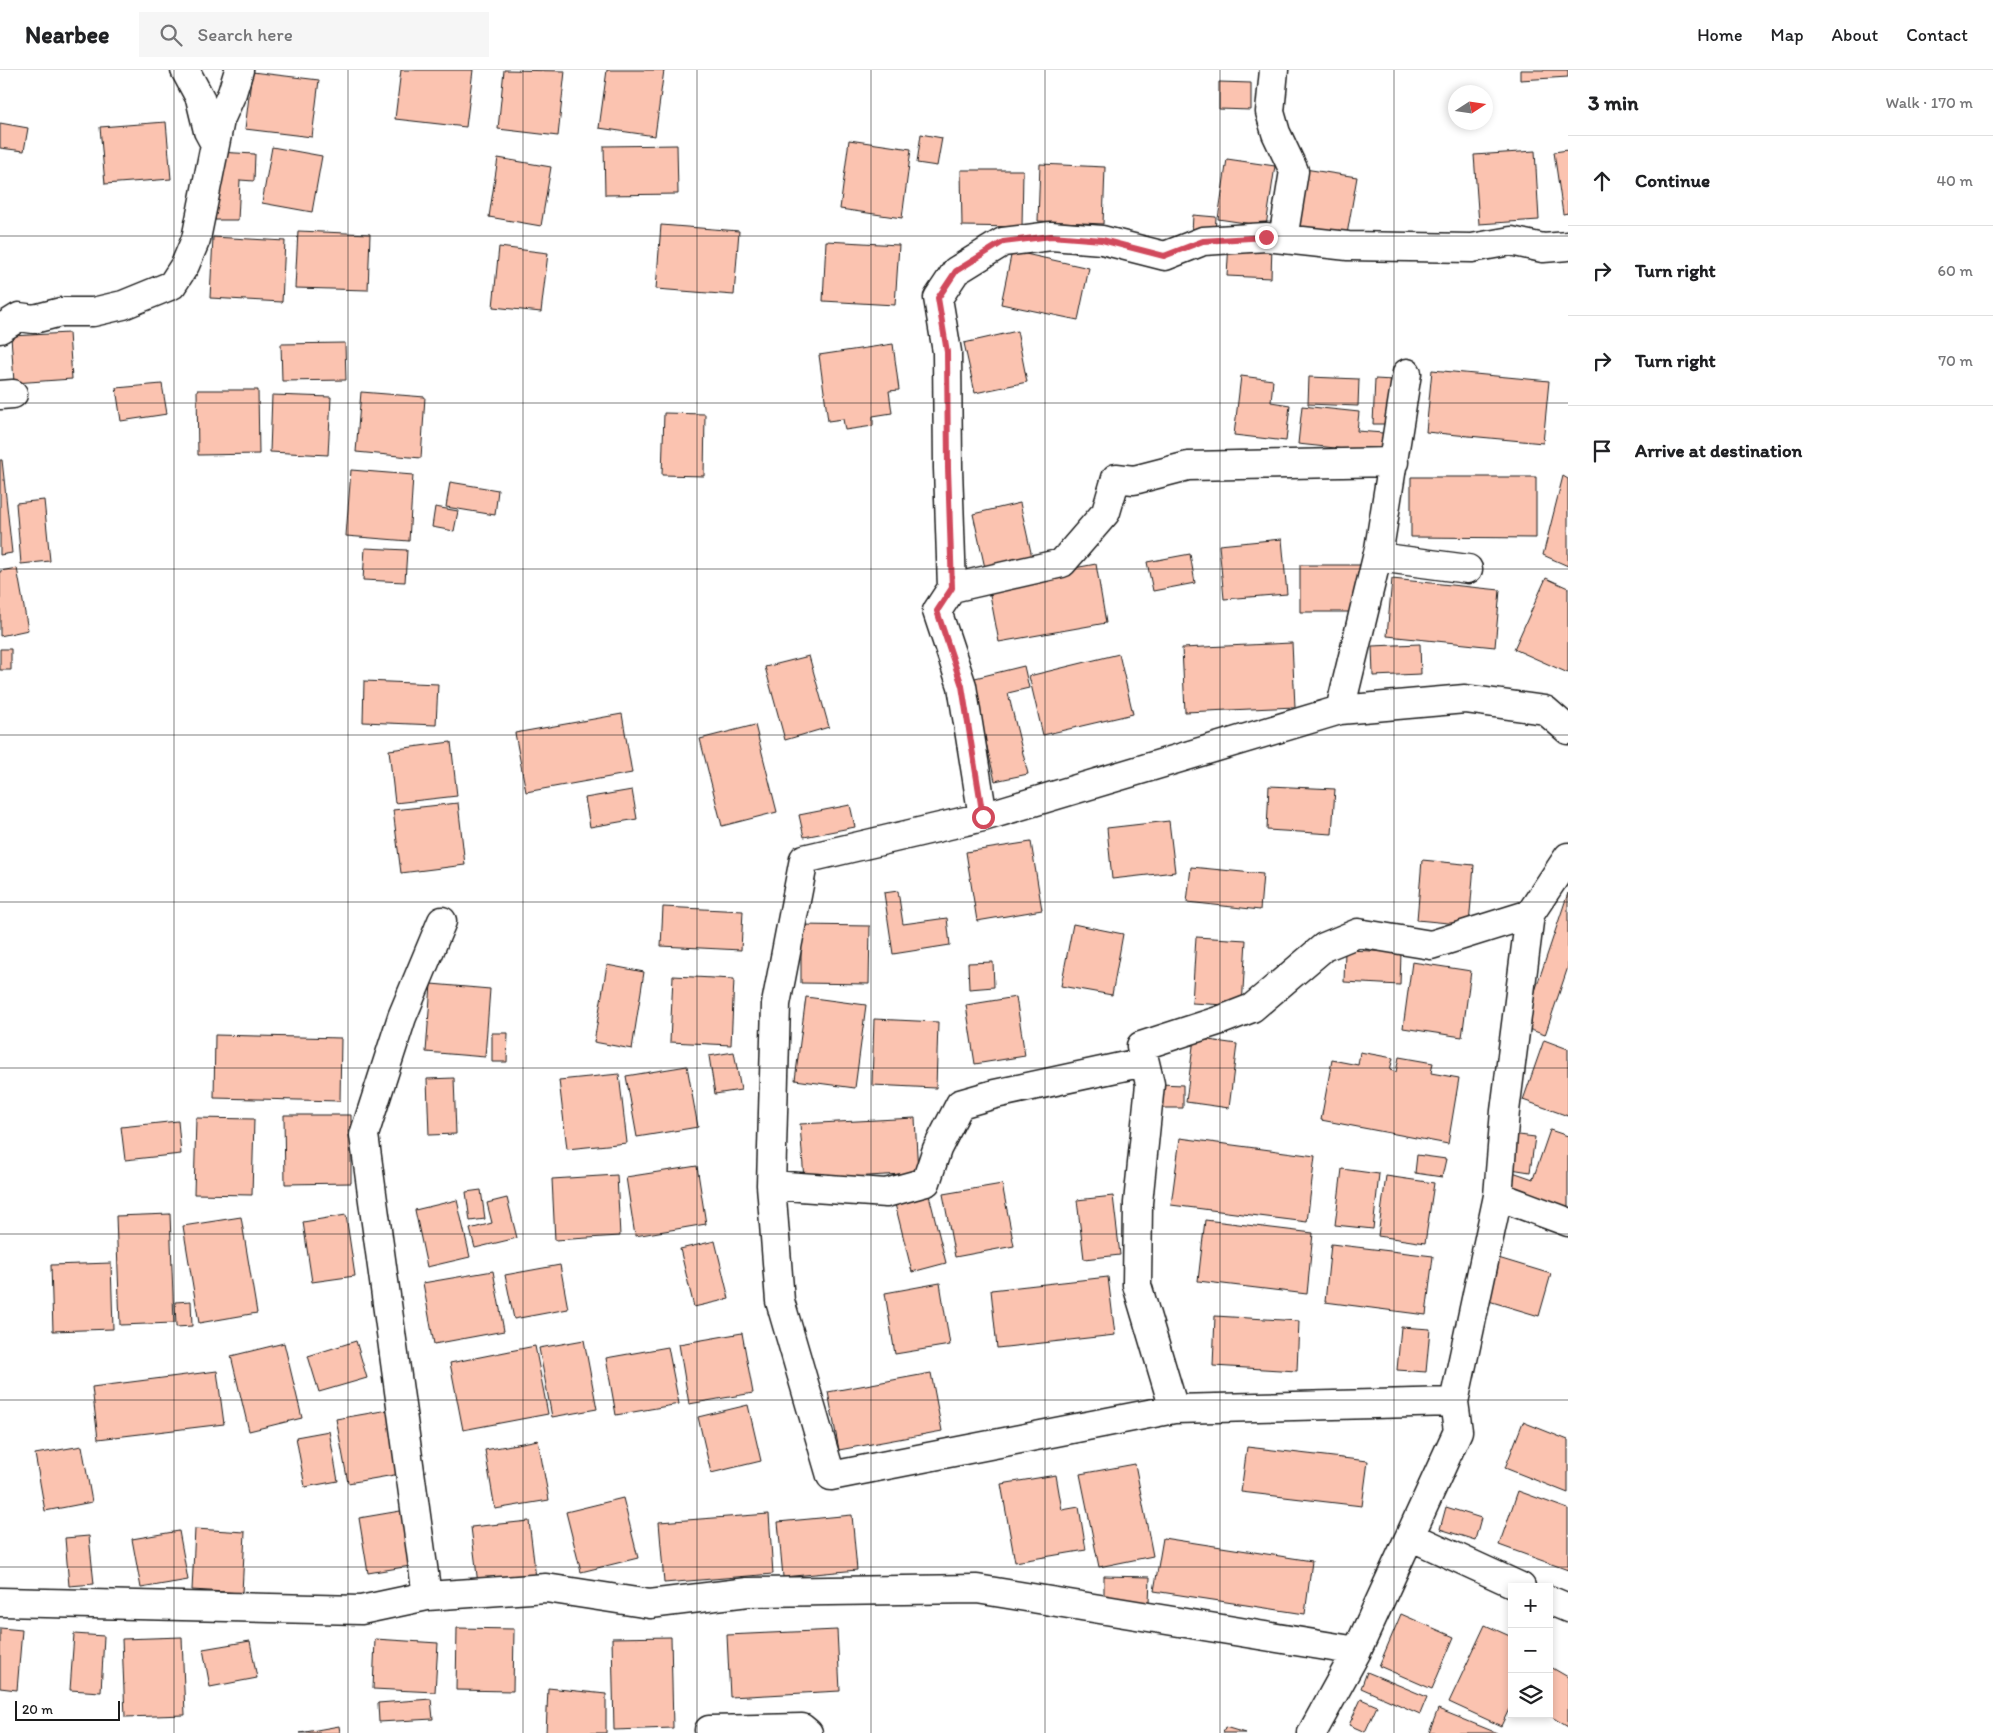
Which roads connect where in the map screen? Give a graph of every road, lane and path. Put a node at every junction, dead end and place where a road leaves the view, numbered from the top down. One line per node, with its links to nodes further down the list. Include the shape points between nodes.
1 (185, 70): 4 (street, via 200,98 208,131)
2 (239, 70): 4 (street, via 220,120)
3 (1274, 70): 5 (street, via 1270,112 1294,171)
4 (216, 147): 7 (street, via 196,239 172,285 123,305 93,312 61,312 34,319 19,316)
5 (1283, 239): 6 (street, via 1348,246 1472,248 1511,241 1543,248); 12 (street, via 1203,241 1164,256 1102,240 1051,236 1003,242 956,271 938,298 947,352)
6 (1568, 246)
7 (0, 329)
8 (1407, 373): 9 (street)
9 (1394, 462): 10 (street); 12 (street, via 1188,466 1134,480 1116,478 1106,512 1062,563)
10 (1378, 557): 11 (street); 13 (street)
11 (1468, 569)
12 (952, 588): 15 (street, via 937,611 962,686)
13 (1340, 710): 14 (street, via 1465,699 1545,710); 15 (street)
14 (1568, 730)
15 (983, 817): 20 (street, via 804,859 776,1004)
16 (1568, 858): 17 (street)
17 (1530, 914): 19 (street, via 1431,946 1358,932 1324,948 1252,1008); 21 (street, via 1505,1111)
18 (442, 921): 27 (street, via 402,1017 364,1135)
19 (1140, 1046): 20 (street, via 1144,1062 960,1104 926,1182 886,1193); 24 (street, via 1150,1084 1138,1203 1137,1285)
20 (771, 1186): 24 (street, via 780,1301 831,1476)
21 (1498, 1196): 22 (street); 23 (street)
22 (1568, 1222)
23 (1454, 1402): 24 (street); 25 (street, via 1458,1431)
24 (1174, 1408)
25 (1410, 1536): 26 (street); 31 (street)
26 (1512, 1583)
27 (427, 1596): 28 (street, via 361,1610); 31 (street, via 546,1588 650,1604 748,1592 977,1588)
28 (0, 1602)
29 (1553, 1602): 30 (street)
30 (1568, 1608)
31 (1356, 1651): 34 (street)
32 (710, 1733): 33 (street, via 709,1730 802,1728)
33 (808, 1733)
34 (1312, 1733)

